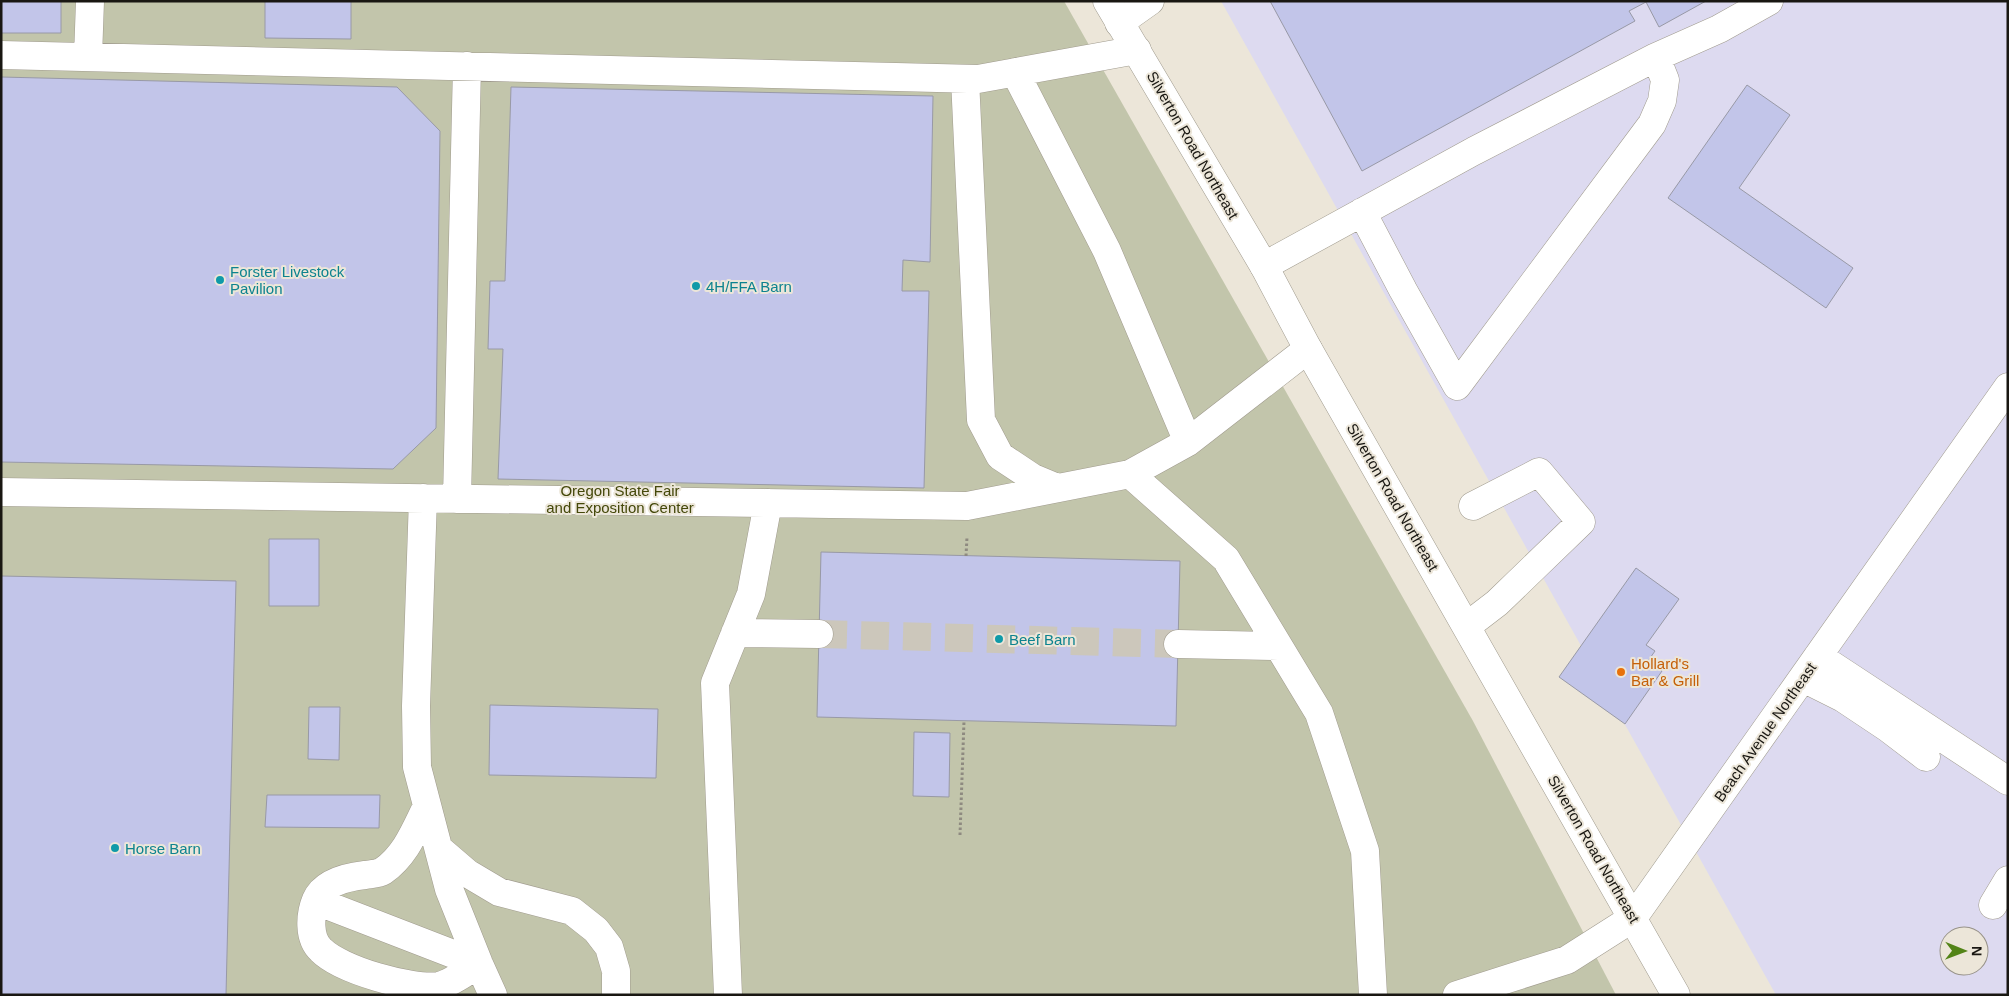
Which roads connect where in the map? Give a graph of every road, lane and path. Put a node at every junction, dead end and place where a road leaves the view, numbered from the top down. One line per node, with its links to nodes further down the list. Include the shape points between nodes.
1 (90, 1): 7 (street)
2 (1150, 1): 4 (street)
3 (1769, 1): 8 (street, via 1719,29)
4 (1113, 12): 5 (street, Silverton Road Northeast)
5 (1137, 50): 10 (street); 13 (street, Silverton Road Northeast)
6 (1, 55): 7 (street)
7 (88, 57): 9 (street)
8 (1656, 57): 12 (street); 12 (street, via 1665,80 1662,101 1652,124 1458,386)
9 (467, 66): 11 (street); 21 (street)
10 (1015, 72): 11 (street, via 978,79); 16 (street, via 1107,250)
11 (965, 78): 18 (street, via 981,420 1000,456 1033,478)
12 (1362, 212): 13 (street)
13 (1264, 266): 14 (street, Silverton Road Northeast)
14 (1308, 350): 16 (street); 24 (street, Silverton Road Northeast)
15 (2008, 387): 29 (street, Beach Avenue Northeast)
16 (1188, 442): 17 (street)
17 (1130, 474): 18 (street); 28 (street, via 1226,559)
18 (1057, 488): 22 (street, via 967,506)
19 (1, 492): 20 (street)
20 (423, 498): 21 (street); 34 (street, via 416,706 417,767)
21 (458, 499): 22 (street)
22 (768, 503): 25 (street, via 751,594)
23 (1473, 506): 24 (street, via 1538,472 1581,522 1497,603)
24 (1468, 626): 40 (street, Silverton Road Northeast)
25 (735, 633): 26 (street); 44 (street, via 715,683)
26 (819, 634)
27 (1178, 644): 28 (street)
28 (1278, 646): 45 (street, via 1318,713 1365,851)
29 (1818, 656): 30 (street, Beach Avenue Northeast); 33 (street)
30 (1802, 678): 32 (street, via 1843,698); 40 (street, Beach Avenue Northeast)
31 (964, 720): 35 (path)
32 (1926, 757)
33 (2008, 781)
34 (427, 806): 36 (street); 38 (street, via 405,852 381,872 348,877 322,889)
35 (960, 835)
36 (439, 850): 41 (street, via 450,889); 43 (street, via 467,873 499,892 572,911 596,930 609,948 616,971)
37 (2008, 880): 39 (street)
38 (316, 900): 41 (street); 41 (street, via 311,931 319,949 338,963 386,980 420,987 441,986)
39 (1993, 905)
40 (1633, 918): 46 (street, Beach Avenue Northeast, via 1567,960); 47 (street, Silverton Road Northeast)
41 (479, 964): 42 (street)
42 (493, 995)
43 (616, 995)
44 (728, 995)
45 (1372, 995)
46 (1457, 995)
47 (1676, 995)

